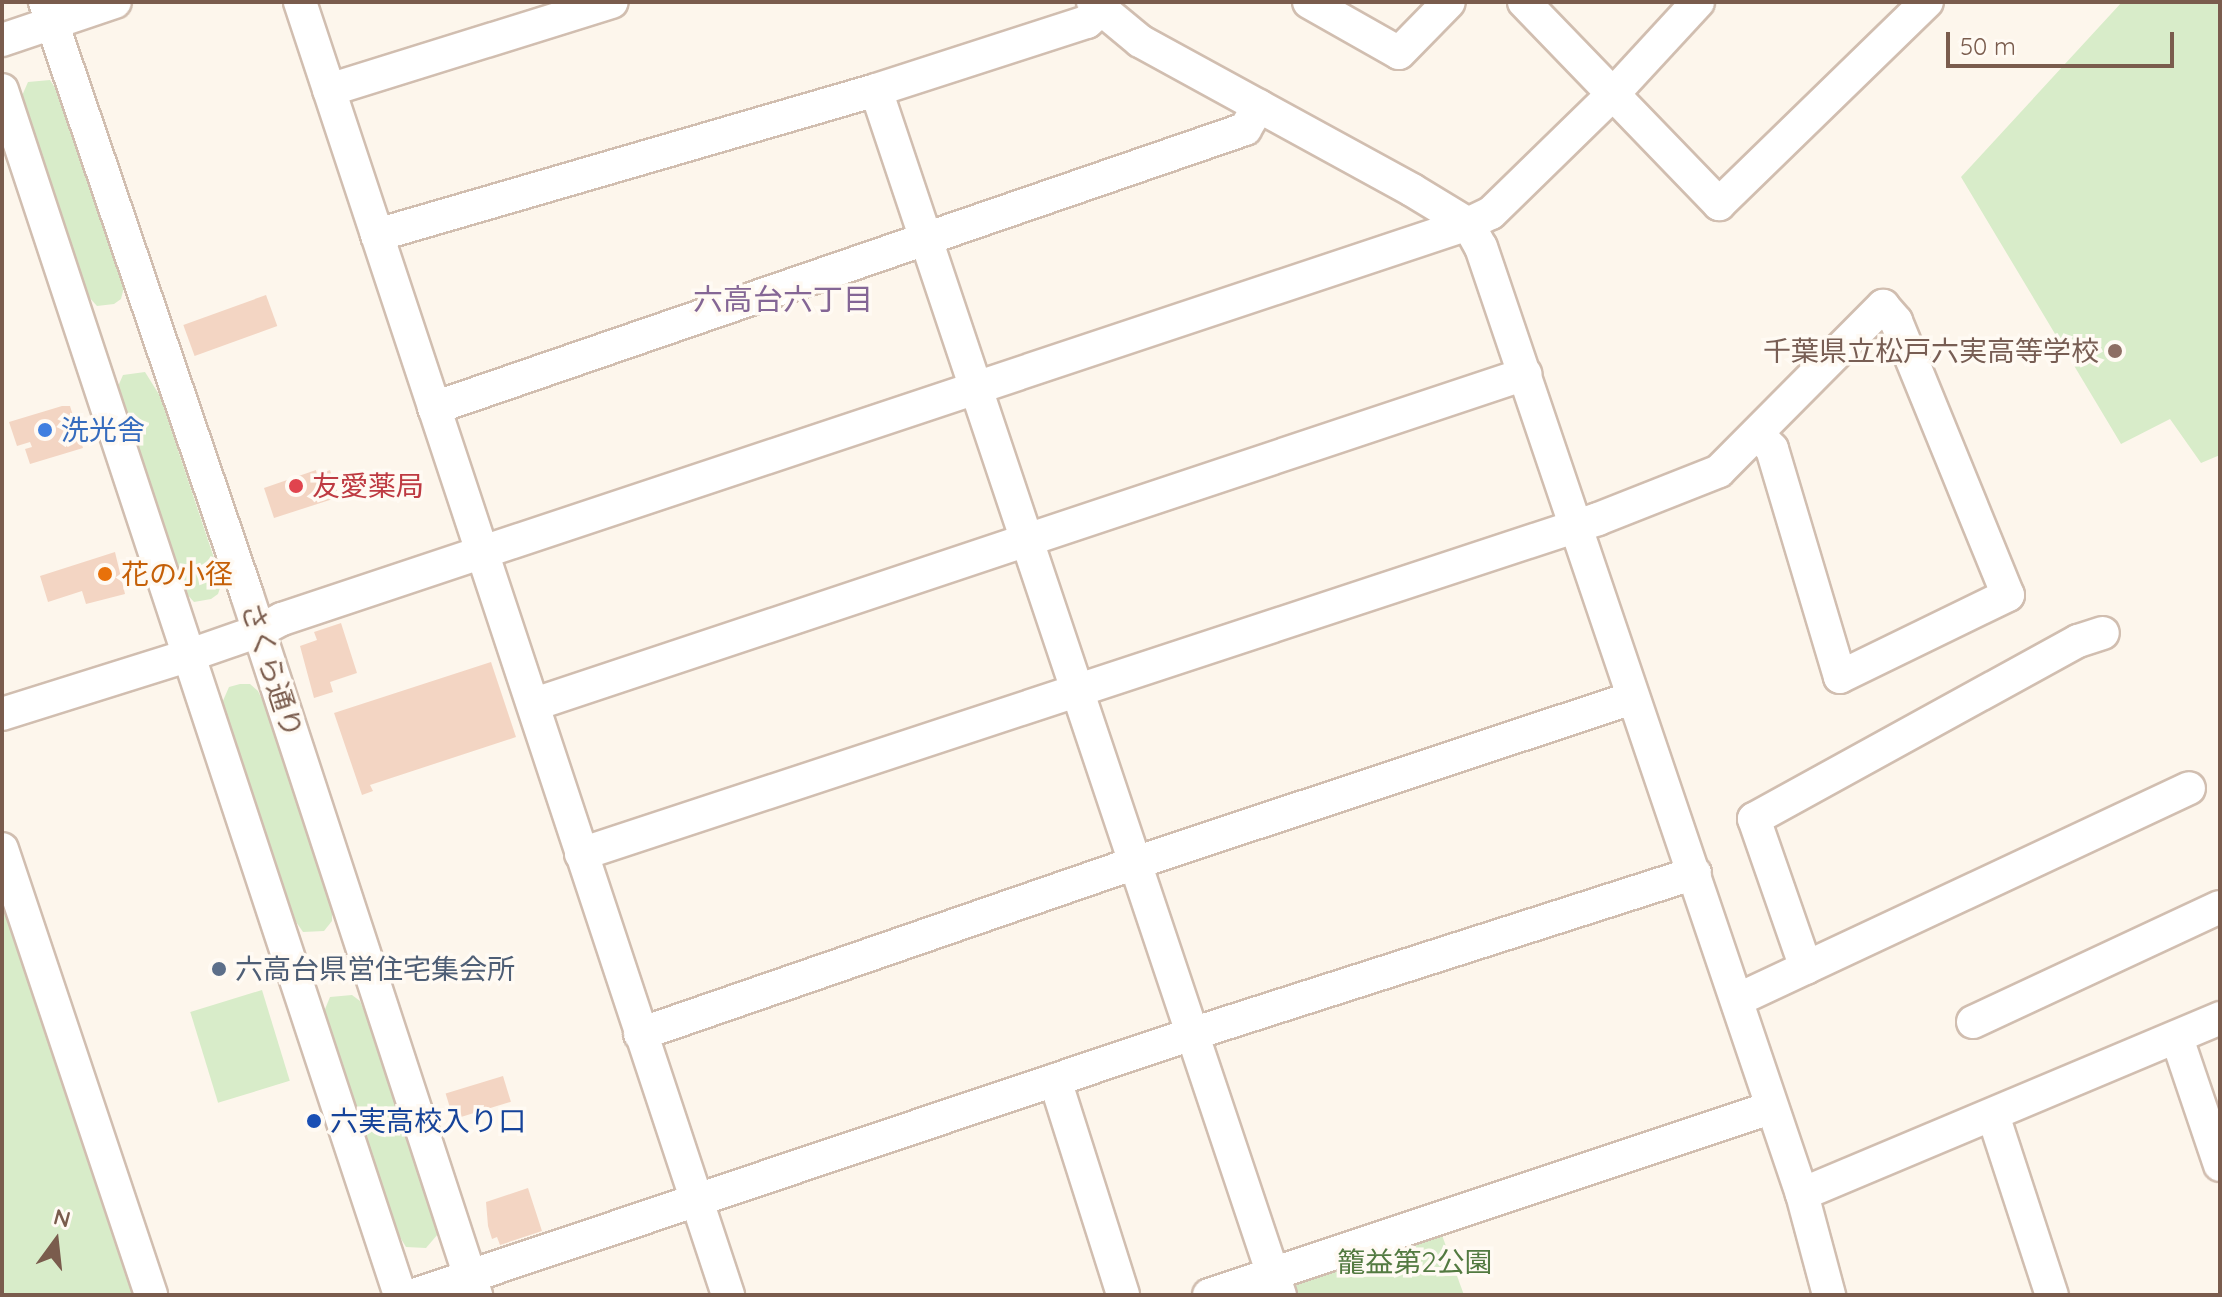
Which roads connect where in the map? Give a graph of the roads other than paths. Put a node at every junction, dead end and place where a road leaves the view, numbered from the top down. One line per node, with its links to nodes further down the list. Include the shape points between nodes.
1 (115, 2): 10 (street)
2 (300, 2): 13 (street)
3 (612, 2): 13 (street)
4 (1309, 2): 5 (street, via 1399,53)
5 (1449, 2)
6 (1524, 2): 15 (street)
7 (1698, 2): 15 (street)
8 (1927, 2): 15 (street, via 1719,204)
9 (1097, 6): 14 (street, via 1087,22); 16 (street, via 1140,41)
10 (48, 13): 11 (street); 27 (street, さくら通り)
11 (2, 40)
12 (2, 90): 29 (street)
13 (329, 90): 18 (street)
14 (876, 90): 18 (street); 19 (street)
15 (1614, 93): 17 (street, via 1491,213)
16 (1259, 106): 17 (street); 19 (street, via 1245,129)
17 (1468, 224): 20 (street); 21 (street)
18 (377, 235): 22 (street)
19 (926, 238): 21 (street); 22 (street)
20 (1525, 374): 24 (street); 25 (street)
21 (977, 389): 25 (street); 26 (street)
22 (434, 408): 26 (street)
23 (1758, 434): 23 (street, via 1772,449 1840,677 2008,595 1896,321 1883,306); 24 (street, via 1719,471)
24 (1577, 524): 30 (street); 31 (street)
25 (1028, 542): 30 (street); 32 (street)
26 (483, 554): 27 (street); 32 (street)
27 (259, 631): 29 (street); 54 (street, さくら通り)
28 (2103, 633): 40 (street, via 2078,641 1754,819)
29 (190, 655): 33 (street); 56 (street)
30 (1079, 690): 36 (street); 37 (street)
31 (1632, 698): 37 (street); 38 (street)
32 (535, 704): 36 (street)
33 (2, 714)
34 (2189, 788): 40 (street)
35 (2, 849): 55 (street)
36 (581, 854): 44 (street)
37 (1135, 863): 44 (street); 45 (street)
38 (1695, 873): 41 (street); 45 (street)
39 (2220, 907): 43 (street)
40 (1806, 968): 41 (street)
41 (1737, 1000): 48 (street)
42 (2220, 1018): 46 (street)
43 (1973, 1022)
44 (640, 1034): 52 (street)
45 (1192, 1034): 47 (street); 53 (street)
46 (2177, 1038): 49 (street); 50 (street)
47 (1055, 1080): 52 (street); 59 (street)
48 (1770, 1108): 51 (street); 53 (street)
49 (1993, 1115): 51 (street); 62 (street)
50 (2220, 1165)
51 (1802, 1194): 61 (street)
52 (696, 1203): 54 (street); 58 (street)
53 (1276, 1284): 60 (street)
54 (473, 1287): 57 (street)
55 (151, 1295)
56 (400, 1295)
57 (414, 1295)
58 (728, 1295)
59 (1123, 1295)
60 (1209, 1295)
61 (1829, 1295)
62 (2052, 1295)

